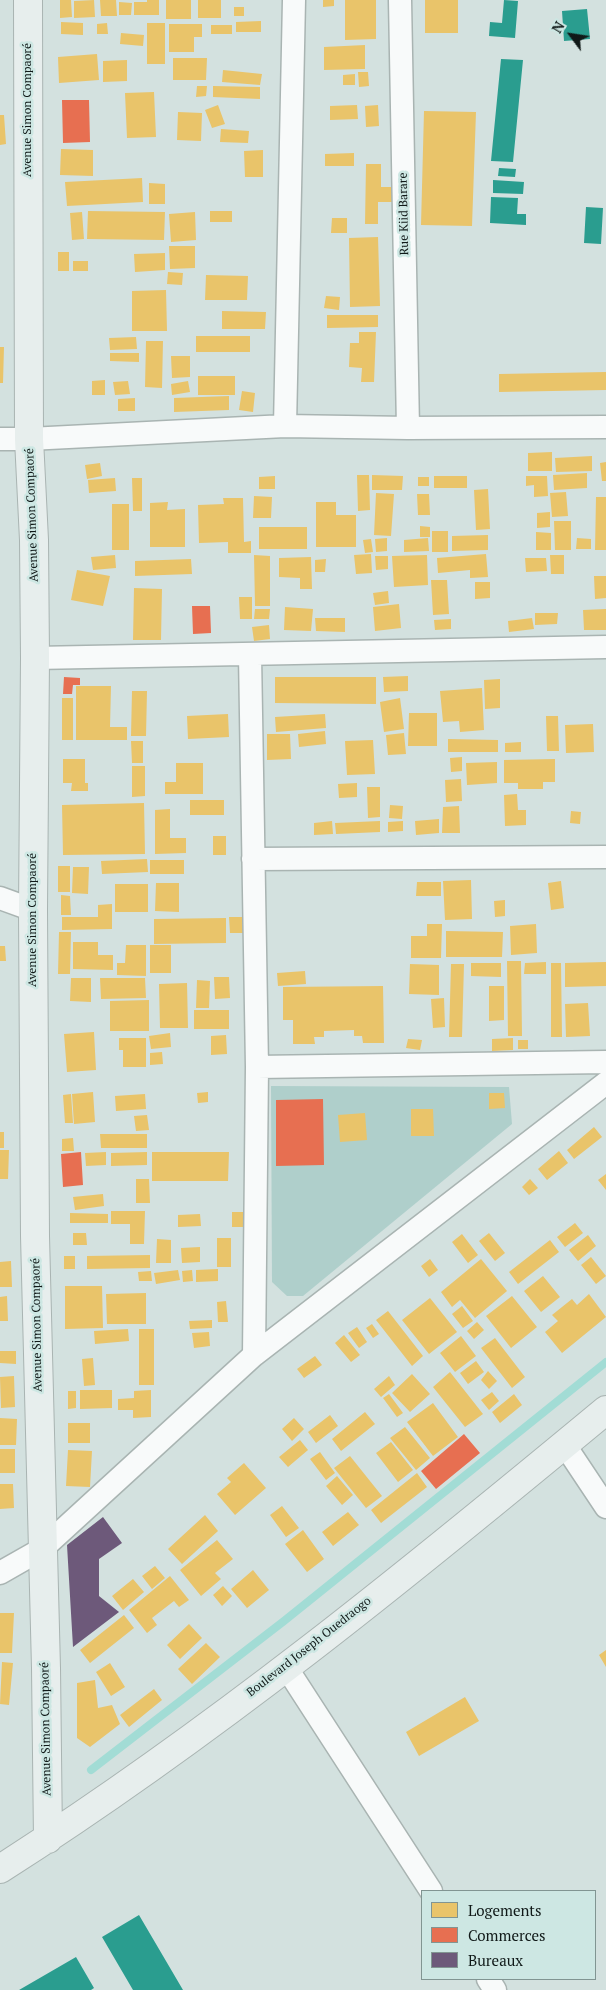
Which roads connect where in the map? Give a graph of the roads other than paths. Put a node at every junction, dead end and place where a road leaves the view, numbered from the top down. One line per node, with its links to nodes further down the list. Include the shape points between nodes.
1 (28, 0): 8 (street, Avenue Simon Compaoré)
2 (294, 0): 4 (street)
3 (400, 0): 6 (street, Rue Kiid Barare)
4 (285, 426): 6 (street); 8 (street)
5 (606, 427): 6 (street)
6 (408, 428)
7 (0, 439): 8 (street)
8 (29, 439): 11 (street, Avenue Simon Compaoré)
9 (606, 647): 10 (street)
10 (250, 655): 11 (street); 13 (street)
11 (35, 658): 15 (street, Avenue Simon Compaoré)
12 (606, 857): 13 (street)
13 (253, 859): 17 (street)
14 (0, 898): 15 (street)
15 (33, 910): 23 (street, Avenue Simon Compaoré, via 35,1246)
16 (606, 1062): 17 (street)
17 (257, 1067): 19 (street)
18 (606, 1083): 19 (street)
19 (254, 1355): 23 (street)
20 (606, 1410): 21 (street, Boulevard Joseph Ouedraogo)
21 (564, 1444): 22 (street); 25 (street, Boulevard Joseph Ouedraogo)
22 (606, 1508)
23 (42, 1549): 24 (street); 26 (street, Avenue Simon Compaoré)
24 (0, 1573)
25 (286, 1668): 26 (street, Boulevard Joseph Ouedraogo); 28 (street)
26 (48, 1839): 27 (street, Boulevard Joseph Ouedraogo)
27 (0, 1870)
28 (430, 1890)

